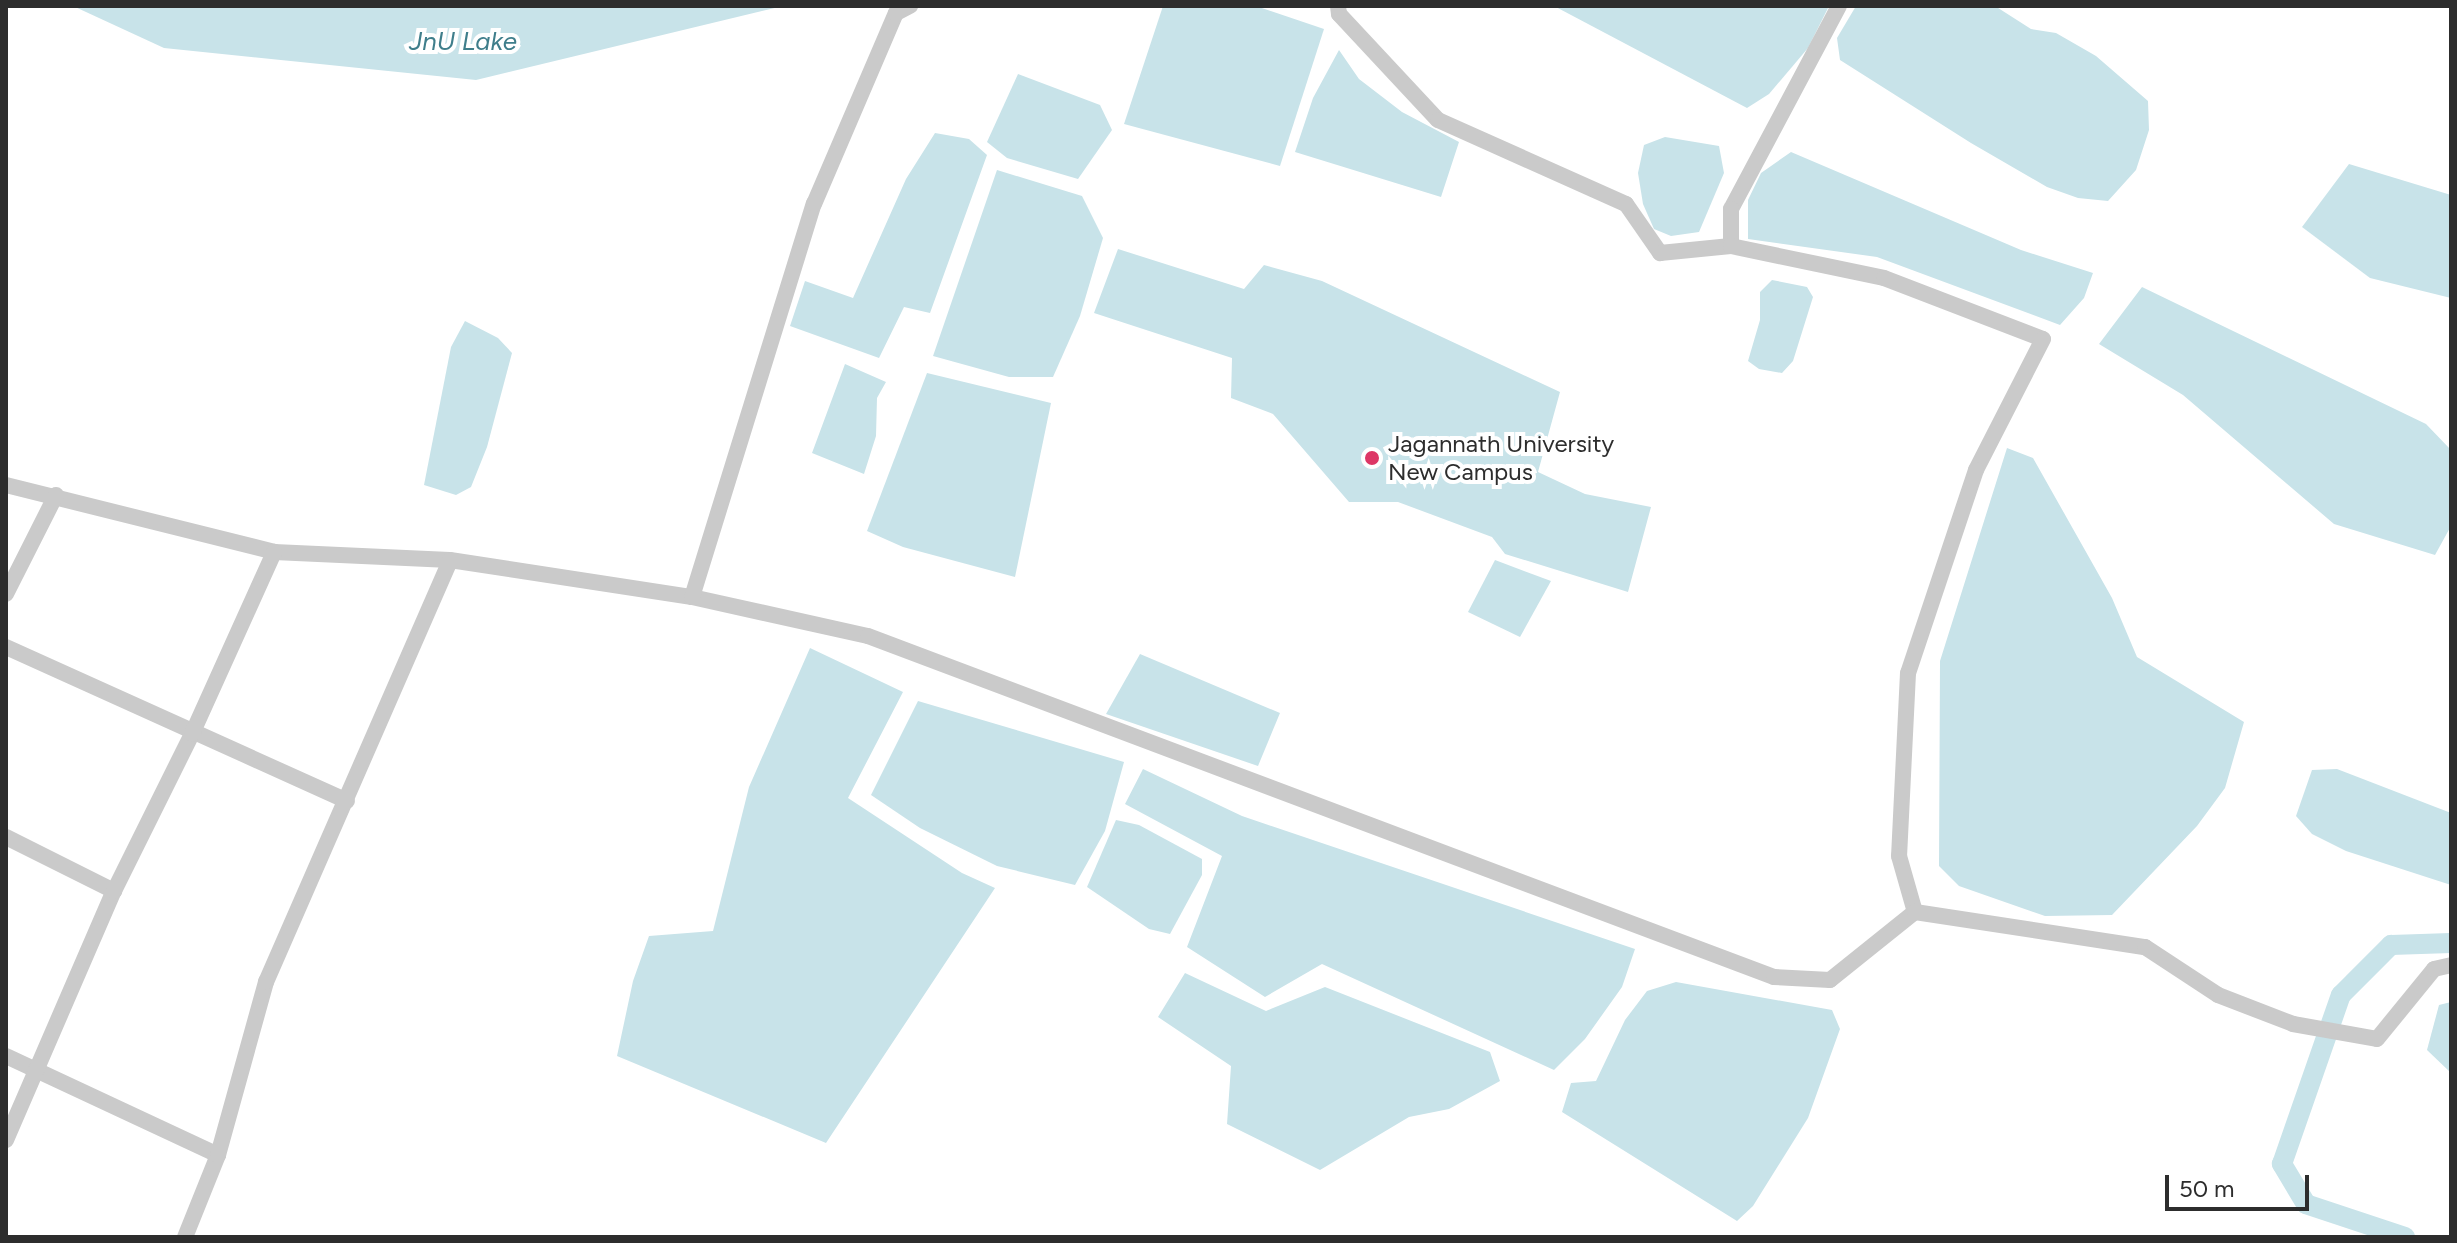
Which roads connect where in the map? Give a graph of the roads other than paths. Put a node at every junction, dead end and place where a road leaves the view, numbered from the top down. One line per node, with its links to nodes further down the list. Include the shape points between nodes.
1 (910, 6): 10 (street, via 896,13 814,204)
2 (1338, 6): 4 (street, via 1339,14 1438,120 1626,204 1660,253)
3 (1839, 6): 4 (street, via 1731,209)
4 (1731, 246): 16 (street, via 1884,278 2043,339 1976,470 1908,673 1899,856)
5 (6, 485): 6 (street)
6 (56, 495): 7 (street); 9 (street)
7 (274, 552): 8 (street); 12 (street)
8 (450, 560): 10 (street); 13 (street)
9 (6, 594)
10 (692, 597): 16 (street, via 868,636 1774,977 1830,980)
11 (6, 647): 12 (street)
12 (192, 734): 13 (street); 15 (street)
13 (347, 801): 21 (street, via 266,982)
14 (6, 837): 15 (street)
15 (114, 891): 19 (street)
16 (1915, 912): 17 (street, via 2145,947 2218,995 2293,1024 2377,1039 2434,969)
17 (2451, 965)
18 (6, 1056): 19 (street)
19 (37, 1071): 20 (street); 21 (street)
20 (6, 1140)
21 (218, 1155): 22 (street)
22 (185, 1237)

